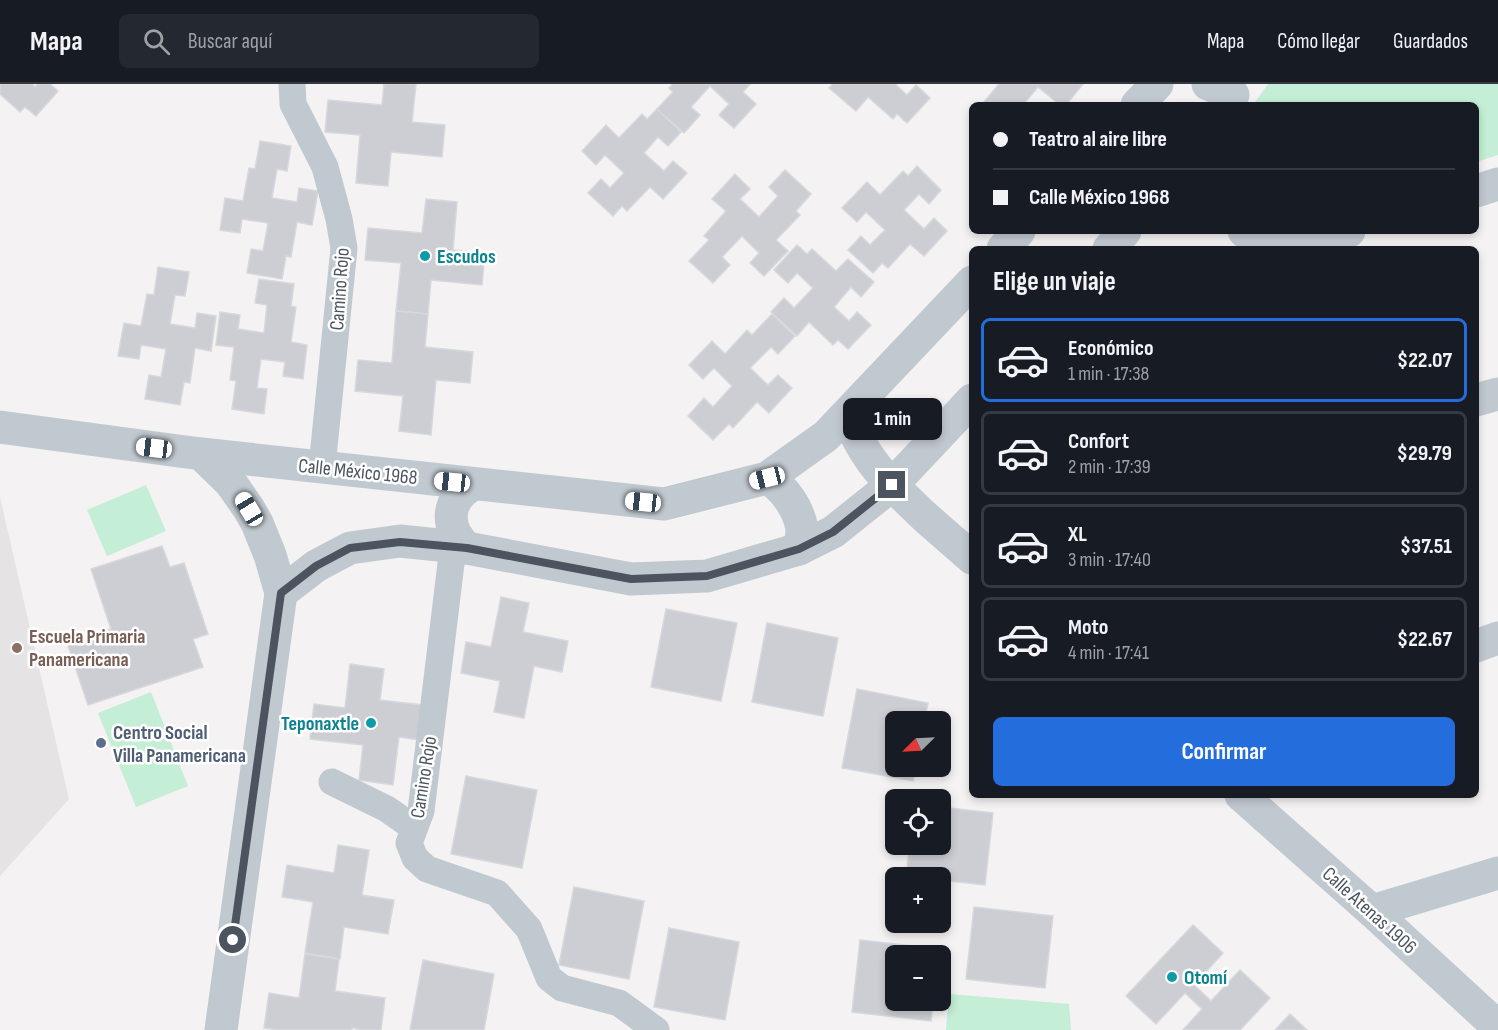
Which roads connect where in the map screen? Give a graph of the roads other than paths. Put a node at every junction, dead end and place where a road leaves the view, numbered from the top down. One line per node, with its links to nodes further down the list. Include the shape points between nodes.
1 (292, 84): 19 (street, Camino Rojo, via 293,104 325,167 344,248)
2 (1498, 184): 3 (street)
3 (1479, 190)
4 (1017, 234): 8 (street)
5 (1122, 234): 9 (street)
6 (1248, 234): 11 (street)
7 (1339, 234): 10 (street)
8 (1006, 246)
9 (1112, 246)
10 (1301, 246)
11 (1301, 246)
12 (969, 285): 16 (street, Calle México 1968)
13 (1498, 394): 14 (street)
14 (1479, 399)
15 (969, 403): 22 (street)
16 (848, 415): 20 (street, Calle México 1968, via 826,436); 22 (street, via 863,450)
17 (0, 427): 18 (street, Calle México 1968)
18 (201, 454): 19 (street, Calle México 1968); 26 (street, via 231,483 249,509 270,555)
19 (322, 467): 21 (street, Calle México 1968)
20 (767, 478): 21 (street, Calle México 1968, via 664,504); 24 (street, via 784,491 798,517 802,528)
21 (474, 484): 23 (street, via 459,495 451,513)
22 (892, 485): 24 (street, via 833,532); 25 (street)
23 (460, 548): 24 (street, via 631,579 707,576); 26 (street, via 400,542 350,548 316,566); 31 (street, Camino Rojo, via 421,811)
24 (799, 549)
25 (969, 555)
26 (281, 593): 34 (street)
27 (1498, 639): 28 (street)
28 (1479, 645)
29 (332, 782): 31 (street, Camino Rojo, via 387,809)
30 (1244, 798): 33 (street, Calle Atenas 1906)
31 (414, 828): 36 (street, Camino Rojo, via 409,843 414,858 427,869 497,893 529,929 549,978 562,988 619,1003)
32 (1498, 873): 33 (street)
33 (1372, 911): 35 (street, Calle Atenas 1906)
34 (219, 1022)
35 (1498, 1027)
36 (656, 1030)

